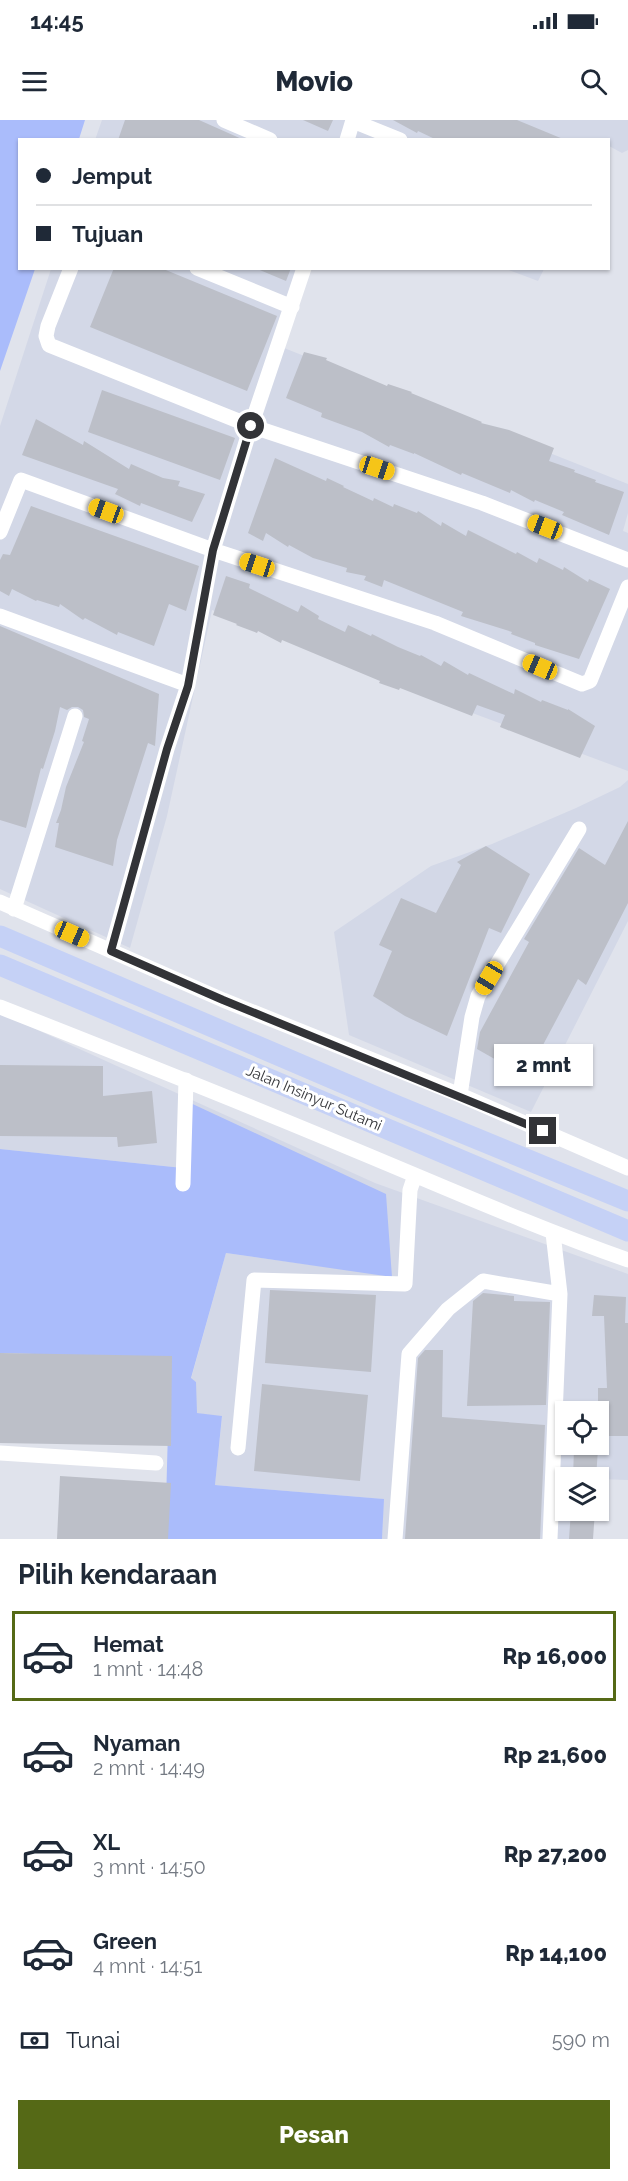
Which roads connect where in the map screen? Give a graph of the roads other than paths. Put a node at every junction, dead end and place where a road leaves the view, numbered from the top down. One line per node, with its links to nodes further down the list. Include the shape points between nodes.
1 (224, 120): 3 (street)
2 (353, 120): 4 (street); 5 (street)
3 (265, 138)
4 (348, 138)
5 (395, 138)
6 (70, 270): 10 (street, via 48,326 49,345)
7 (202, 270): 9 (street)
8 (303, 270): 9 (street)
9 (292, 307): 10 (street)
10 (251, 426): 12 (street); 13 (street, via 482,502)
11 (0, 532): 12 (street, via 21,480)
12 (213, 550): 14 (street, via 435,623 582,684 590,681); 16 (street)
13 (628, 560)
14 (628, 587)
15 (0, 616): 16 (street)
16 (188, 686): 21 (street)
17 (75, 716): 19 (street)
18 (579, 829): 25 (street, via 478,996)
19 (7, 906): 21 (street)
20 (0, 936): 29 (highway, Jalan Insinyur Sutami)
21 (111, 951): 25 (street)
22 (0, 965): 30 (highway, Jalan Insinyur Sutami)
23 (0, 1007): 24 (street)
24 (186, 1080): 27 (street); 28 (street)
25 (460, 1095): 26 (street)
26 (628, 1168)
27 (415, 1175): 31 (street); 34 (street, via 410,1190 405,1284 254,1280)
28 (183, 1184)
29 (628, 1201)
30 (628, 1231)
31 (553, 1233): 32 (street); 33 (street)
32 (628, 1260)
33 (560, 1294): 37 (street, via 483,1281 448,1309 409,1354); 38 (street)
34 (238, 1448)
35 (0, 1453): 36 (street)
36 (156, 1463)
37 (395, 1539)
38 (550, 1539)

